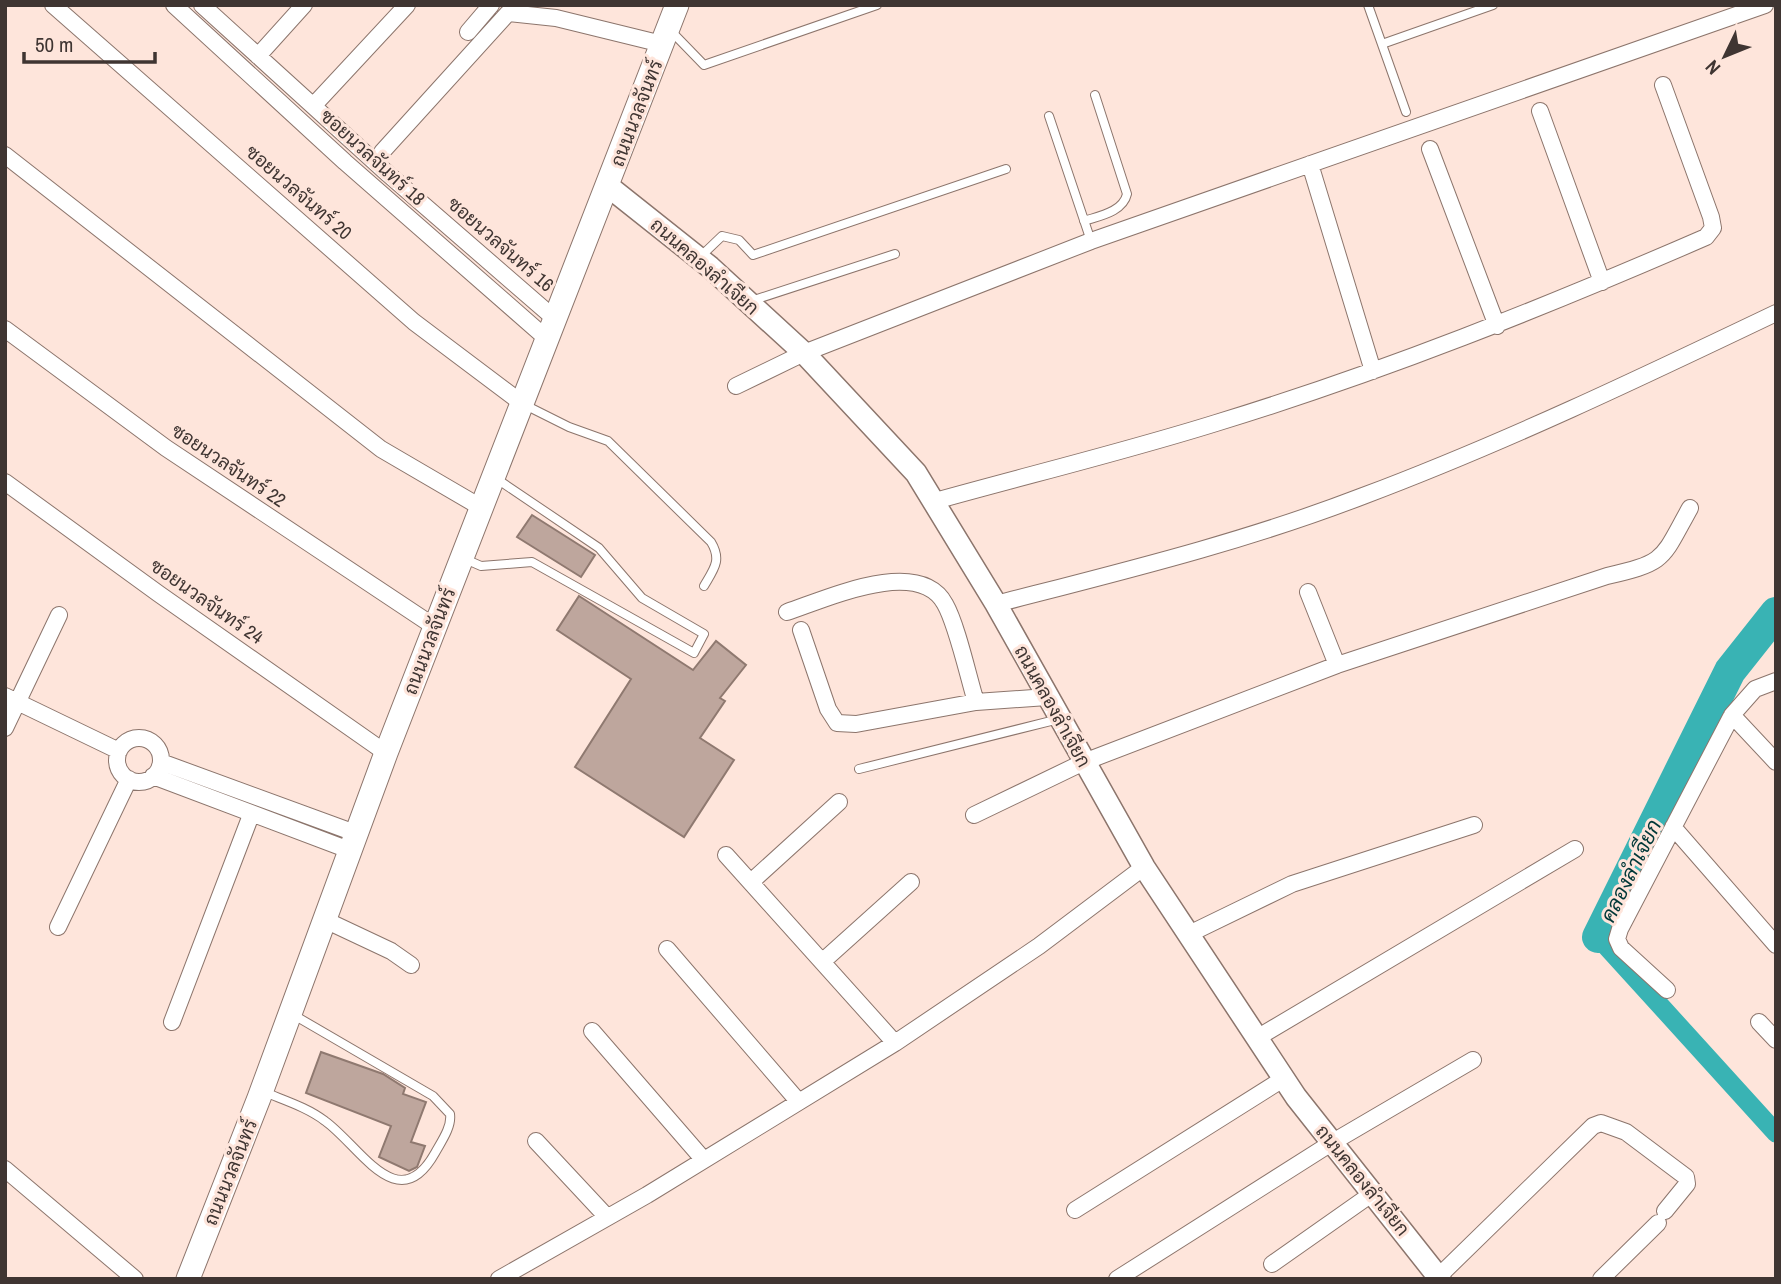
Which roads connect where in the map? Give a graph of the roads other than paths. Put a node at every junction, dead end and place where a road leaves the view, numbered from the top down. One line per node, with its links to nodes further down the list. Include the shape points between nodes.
1 (53, 5): 41 (street, ซอยนวลจันทร์ 20, via 414,322)
2 (174, 5): 36 (street, ซอยนวลจันทร์ 18, via 345,162)
3 (304, 5): 15 (street)
4 (407, 5): 18 (street)
5 (491, 5): 12 (street)
6 (677, 5): 13 (main road, ถนนนวลจันทร์)
7 (877, 5): 13 (lane, via 704,65)
8 (1368, 5): 14 (lane)
9 (1493, 5): 14 (lane)
10 (1765, 5): 25 (street)
11 (208, 7): 15 (street, ซอยนวลจันทร์ 16)
12 (468, 32)
13 (665, 36): 23 (street, via 508,13); 27 (main road, ถนนนวลจันทร์)
14 (1382, 44): 20 (lane)
15 (258, 56): 18 (street, ซอยนวลจันทร์ 16)
16 (1663, 85): 32 (street, via 1713,228 1706,237)
17 (1096, 95): 28 (lane, via 1127,194 1114,211)
18 (314, 105): 36 (street, ซอยนวลจันทร์ 16)
19 (1540, 111): 32 (street)
20 (1406, 112)
21 (1049, 116): 28 (lane)
22 (1430, 149): 35 (street)
23 (382, 152)
24 (5, 155): 45 (street, via 381,449)
25 (1310, 164): 29 (street); 39 (street)
26 (1006, 169): 31 (lane, via 753,255 739,240 722,236)
27 (608, 186): 31 (street, ถนนคลองลำเจียก); 36 (main road, ถนนนวลจันทร์)
28 (1084, 221): 29 (lane)
29 (1091, 241): 38 (street)
30 (895, 254): 33 (lane)
31 (698, 257): 33 (street, ถนนคลองลำเจียก)
32 (1602, 282): 35 (street)
33 (748, 302): 38 (street, ถนนคลองลำเจียก)
34 (1776, 313): 50 (street, via 1600,397 1362,497 1189,554)
35 (1497, 326): 39 (street)
36 (550, 328): 41 (main road, ถนนนวลจันทร์)
37 (5, 330): 53 (street, ซอยนวลจันทร์ 22, via 166,448)
38 (804, 353): 40 (street); 44 (street, ถนนคลองลำเจียก, via 870,421)
39 (1373, 371): 44 (street, via 1216,423)
40 (737, 386)
41 (523, 404): 42 (main road, ถนนนวลจันทร์); 48 (lane, via 608,441 693,524 717,553 718,562)
42 (494, 477): 45 (main road, ถนนนวลจันทร์); 47 (lane, via 599,548 642,598 704,634 694,653 532,562 481,566)
43 (5, 482): 64 (street, ซอยนวลจันทร์ 24)
44 (935, 501): 50 (street, ถนนคลองลำเจียก)
45 (482, 508): 47 (main road, ถนนนวลจันทร์)
46 (1690, 508): 55 (street, via 1663,557 1648,566)
47 (462, 558): 53 (main road, ถนนนวลจันทร์)
48 (704, 586)
49 (1308, 592): 55 (street)
50 (996, 604): 57 (street, ถนนคลองลำเจียก)
51 (787, 612): 59 (street, via 857,589 907,581 929,585 945,604)
52 (59, 615): 58 (street)
53 (435, 627): 64 (main road, ถนนนวลจันทร์)
54 (802, 630): 59 (street, via 837,723 856,724)
55 (1337, 665): 66 (street)
56 (1776, 681): 60 (street, via 1755,689)
57 (1047, 697): 59 (street); 61 (street, ถนนคลองลำเจียก)
58 (12, 699): 62 (street); 63 (street)
59 (976, 702)
60 (1732, 715): 67 (street); 75 (street)
61 (1059, 719): 66 (street, ถนนคลองลำเจียก); 68 (lane)
62 (5, 728)
63 (119, 751): 65 (street, via 132,739 146,739 158,748); 70 (street, via 119,768)
64 (386, 753): 76 (main road, ถนนนวลจันทร์)
65 (161, 762): 69 (street); 76 (street)
66 (1084, 762): 73 (street); 79 (street, ถนนคลองลำเจียก)
67 (1776, 762)
68 (859, 769)
69 (153, 776): 70 (street, via 143,782); 72 (street)
70 (129, 779): 83 (street)
71 (839, 802): 80 (street)
72 (251, 815): 76 (street); 91 (street)
73 (974, 815)
74 (1474, 825): 84 (street, via 1292,884)
75 (1673, 827): 85 (street); 89 (street, via 1617,939)
76 (352, 841): 82 (main road, ถนนนวลจันทร์)
77 (1575, 849): 94 (street)
78 (726, 855): 80 (street)
79 (1144, 867): 84 (street, ถนนคลองลำเจียก); 96 (street, via 1039,946)
80 (751, 882): 87 (street)
81 (911, 882): 87 (street)
82 (323, 919): 88 (street); 90 (main road, ถนนนวลจันทร์)
83 (58, 927)
84 (1189, 934): 94 (street, ถนนคลองลำเจียก)
85 (1776, 945)
86 (667, 949): 100 (street)
87 (822, 962): 96 (street)
88 (411, 965)
89 (1667, 990)
90 (290, 1013): 99 (main road, ถนนนวลจันทร์); 99 (lane, via 433,1096 451,1121 424,1172 405,1182 376,1168 325,1120)
91 (172, 1022)
92 (1759, 1022): 95 (street)
93 (592, 1031): 103 (street)
94 (1257, 1038): 98 (street, ถนนคลองลำเจียก)
95 (1776, 1040)
96 (895, 1043): 100 (street)
97 (1473, 1060): 102 (street)
98 (1283, 1079): 102 (street, ถนนคลองลำเจียก); 106 (street)
99 (262, 1091): 111 (main road, ถนนนวลจันทร์)
100 (798, 1101): 103 (street)
101 (536, 1141): 107 (street)
102 (1333, 1142): 105 (street, ถนนคลองลำเจียก); 113 (street)
103 (703, 1159): 107 (street)
104 (5, 1168): 110 (street)
105 (1373, 1193): 108 (street); 109 (street, ถนนคลองลำเจียก)
106 (1075, 1210)
107 (606, 1216): 112 (street)
108 (1272, 1264)
109 (1439, 1278): 114 (street, via 1601,1123 1626,1132 1686,1177 1687,1184)
110 (135, 1279)
111 (188, 1279)
112 (499, 1279)
113 (1116, 1279)
114 (1601, 1279)

